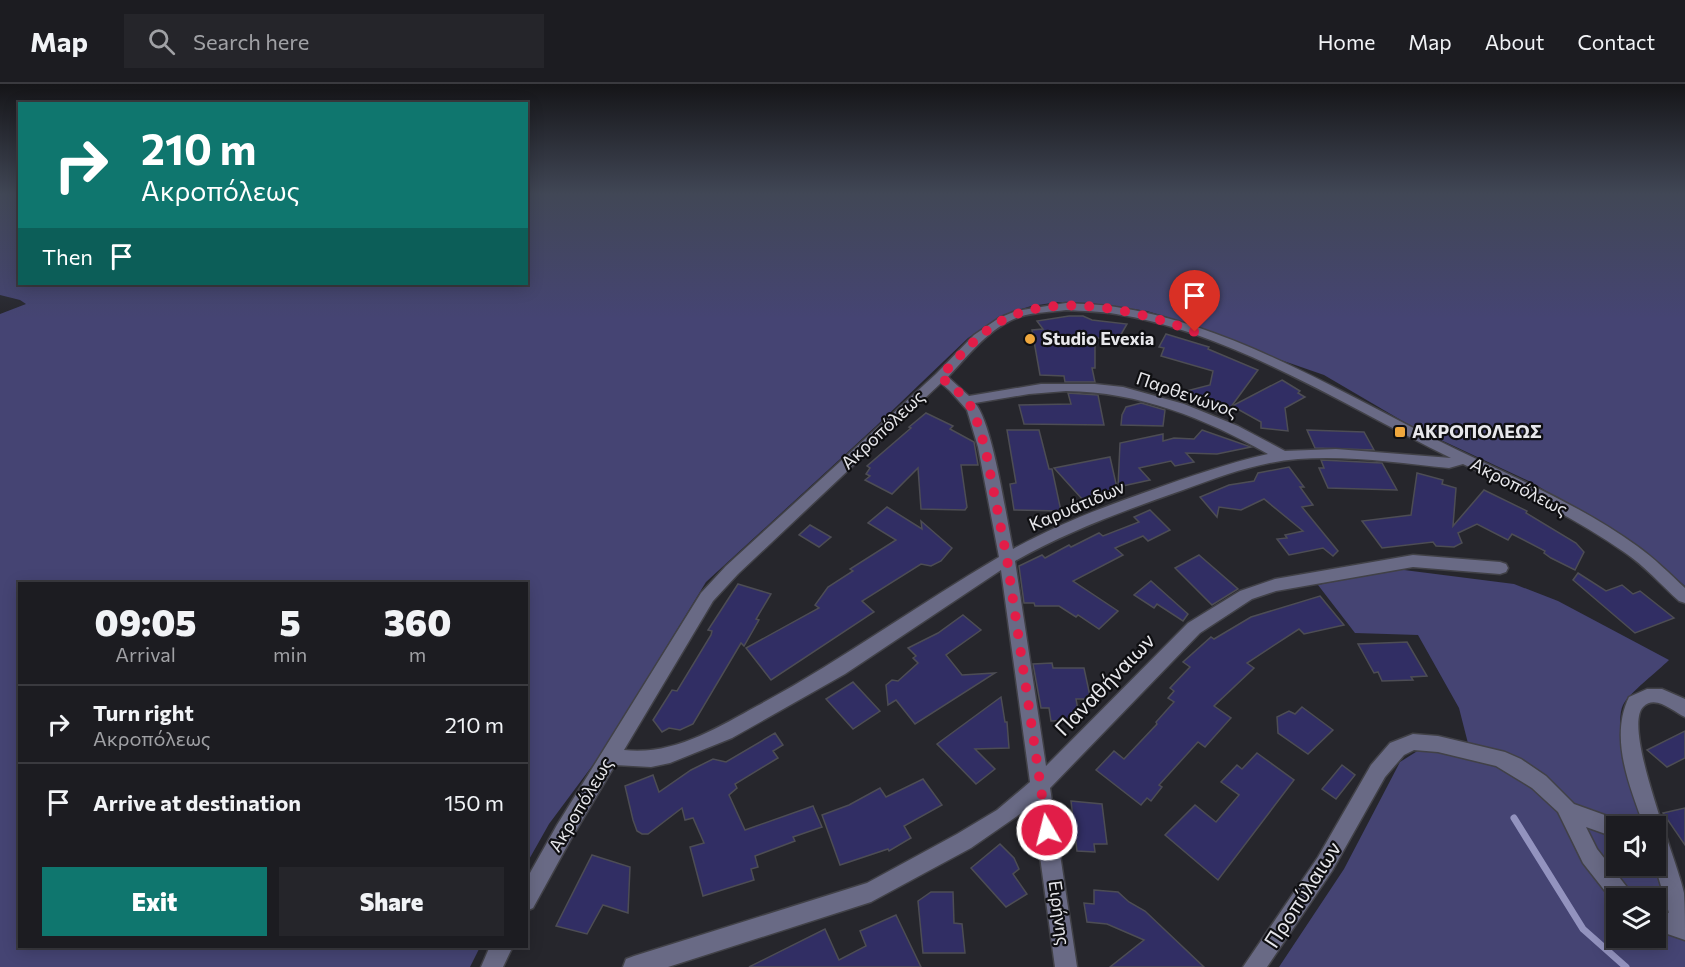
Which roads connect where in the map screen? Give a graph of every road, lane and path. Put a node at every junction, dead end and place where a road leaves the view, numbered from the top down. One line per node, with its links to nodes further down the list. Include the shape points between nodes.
1 (940, 377): 2 (street, Ειρήνης); 4 (street, Ακροπόλεως, via 978,338 1014,315 1052,307 1116,311 1173,324 1286,369); 9 (street, Ακροπόλεως, via 713,591)
2 (966, 400): 3 (street, Παρθενώνος, via 1065,387 1121,392 1196,414); 5 (street, Ειρήνης, via 982,434)
3 (1284, 456): 4 (street, Καρυάτιδων, via 1360,453 1449,463); 5 (street, Καρυάτιδων, via 1211,475 1109,512)
4 (1463, 459): 7 (street, Ακροπόλεως, via 1616,540 1645,560)
5 (1007, 559): 9 (street, Καρυάτιδων, via 807,689 732,729 666,756 633,760); 10 (street, Ειρήνης)
6 (1500, 568): 10 (street, Παναθήναιων, via 1413,561 1275,585 1246,595 1194,628)
7 (1685, 597)
8 (1685, 709): 12 (street, via 1654,695 1639,698 1631,708 1631,746)
9 (611, 756): 16 (street, Ακροπόλεως)
10 (1041, 784): 20 (street, Παναθήναιων, via 1004,816 886,886 807,915); 21 (street, Ειρήνης)
11 (1568, 811): 13 (street); 15 (street, via 1590,856); 22 (street, Προπύλαιων, via 1551,792 1508,762 1448,746 1417,742 1401,746 1384,764 1301,902)
12 (1650, 816)
13 (1606, 825)
14 (1666, 868): 17 (street, via 1680,912)
15 (1615, 888)
16 (528, 897)
17 (1672, 924)
18 (501, 948): 19 (street)
19 (492, 967)
20 (634, 967)
21 (1066, 967)
22 (1254, 967)

